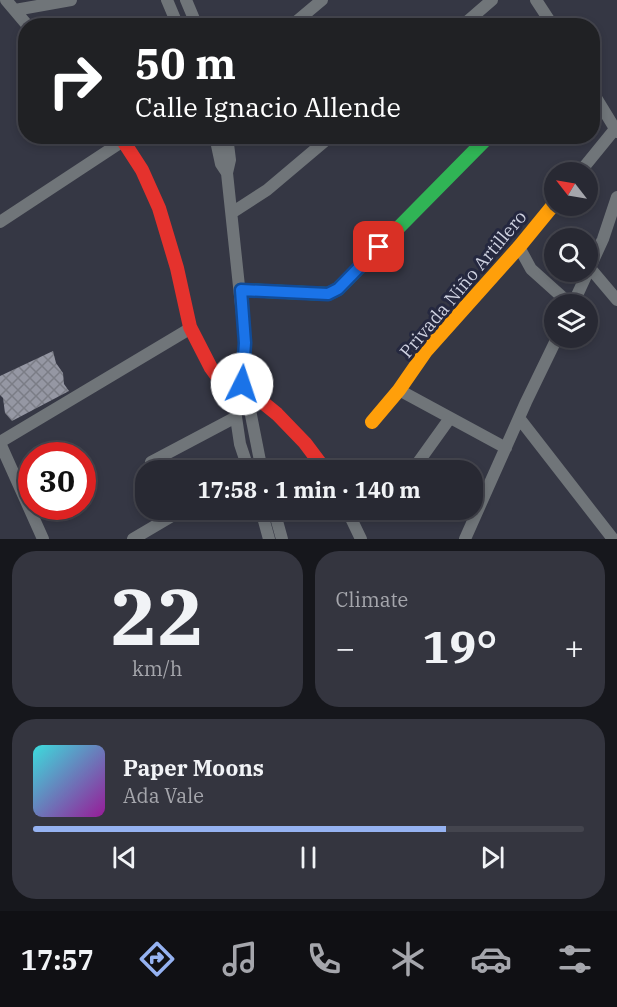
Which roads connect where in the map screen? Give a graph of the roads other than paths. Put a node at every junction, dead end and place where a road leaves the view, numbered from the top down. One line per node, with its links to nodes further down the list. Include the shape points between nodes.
1 (6, 0): 8 (street)
2 (71, 0): 8 (street)
3 (167, 0): 10 (street)
4 (186, 0): 11 (street)
5 (322, 0): 12 (street)
6 (492, 0): 13 (street)
7 (536, 0): 14 (street)
8 (15, 10): 9 (street)
9 (22, 18)
10 (175, 18)
11 (194, 18)
12 (301, 18)
13 (471, 18)
14 (548, 18)
15 (600, 104): 16 (street)
16 (616, 131): 23 (street)
17 (115, 144): 28 (street)
18 (127, 144): 36 (street, via 162,216)
19 (217, 144): 24 (street)
20 (228, 144): 24 (street)
21 (322, 144): 26 (street, via 267,190)
22 (481, 144): 33 (street, via 338,289 328,294)
23 (589, 162)
24 (227, 173): 26 (street)
25 (617, 197): 29 (street)
26 (233, 212): 33 (street)
27 (544, 216): 30 (street, Privada Niño Artillero)
28 (0, 222)
29 (612, 226): 31 (street)
30 (519, 247): 34 (street, via 531,269); 38 (street, Privada Niño Artillero, via 426,351)
31 (598, 253)
32 (598, 277): 35 (street)
33 (241, 290): 39 (street, via 245,343)
34 (560, 294)
35 (617, 300)
36 (191, 328): 39 (street, via 218,380 229,392); 44 (street)
37 (552, 348): 41 (street)
38 (399, 390): 42 (street); 43 (street, Privada Niño Artillero)
39 (242, 391): 40 (street); 48 (street); 49 (street, via 284,421)
40 (236, 417): 46 (street); 47 (street)
41 (519, 417): 45 (street); 61 (street)
42 (450, 418): 45 (street); 50 (street)
43 (372, 422)
44 (0, 442): 55 (street)
45 (506, 448): 60 (street)
46 (155, 460)
47 (245, 460)
48 (259, 460)
49 (317, 460)
50 (420, 460)
51 (165, 520): 56 (street)
52 (264, 520): 57 (street)
53 (277, 520): 58 (street)
54 (352, 520): 59 (street)
55 (43, 539)
56 (133, 539)
57 (269, 539)
58 (282, 539)
59 (361, 539)
60 (465, 539)
61 (613, 539)

